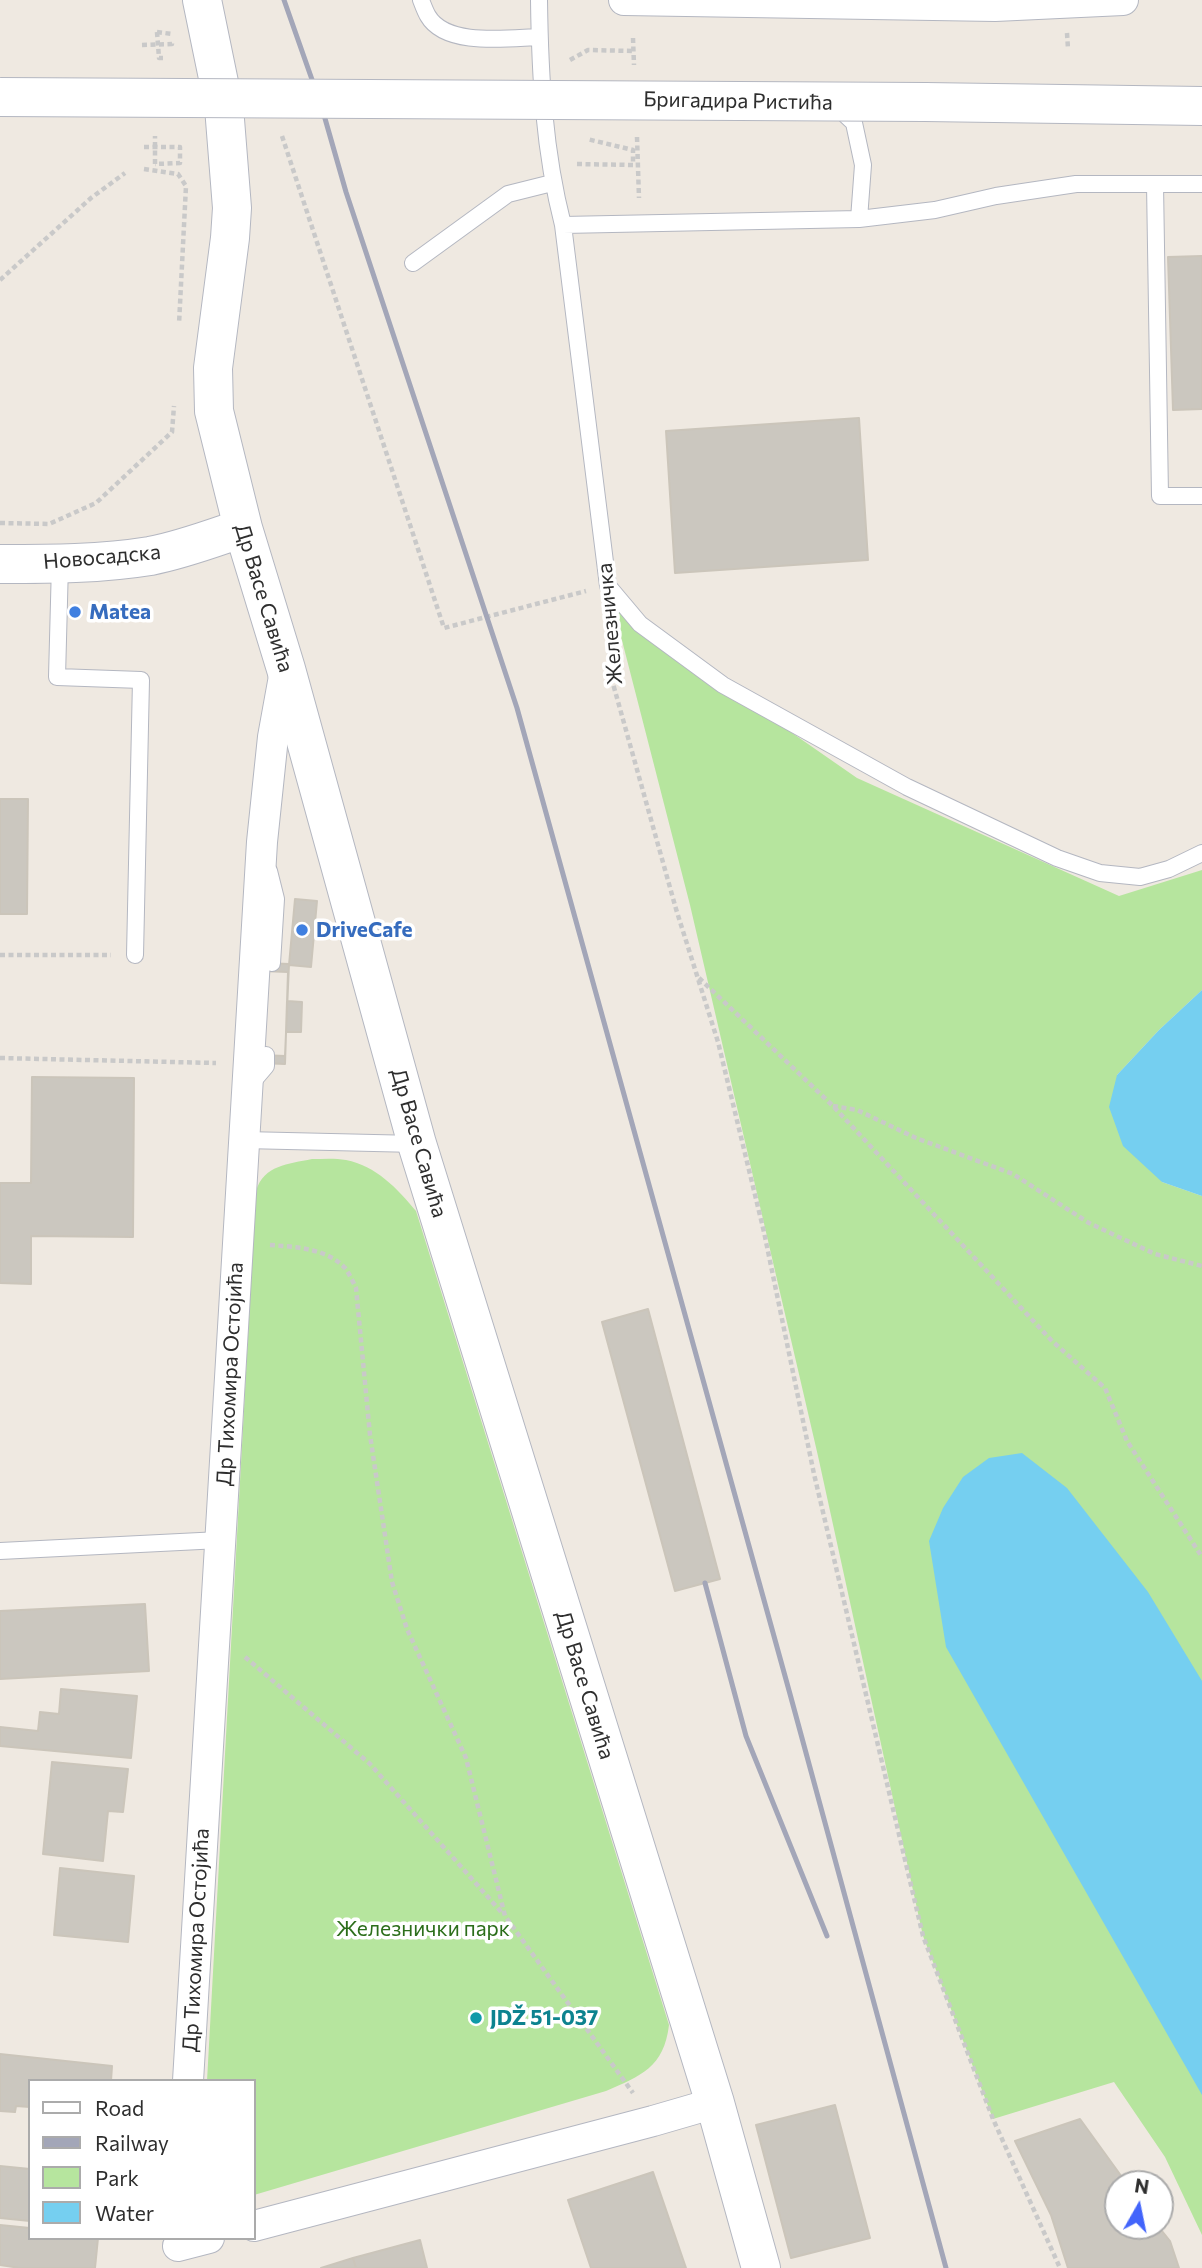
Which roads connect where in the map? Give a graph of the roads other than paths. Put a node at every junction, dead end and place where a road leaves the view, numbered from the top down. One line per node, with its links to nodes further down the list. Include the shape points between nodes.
1 (202, 0): 18 (street, Др Васе Савића, via 223,107 232,208 213,368 214,411)
2 (421, 0): 7 (lane, via 428,18 458,37)
3 (538, 0): 7 (lane, Железничка)
4 (624, 0): 6 (street)
5 (1123, 0): 6 (street)
6 (995, 3)
7 (539, 37): 11 (lane, Железничка)
8 (0, 96): 10 (street, Бригадира Ристића, bridge)
9 (652, 104): 14 (lane, via 837,107 855,123 863,165)
10 (1202, 106)
11 (552, 183): 15 (lane, Железничка); 16 (lane, via 508,194)
12 (1155, 184): 13 (lane); 14 (lane, via 1063,186); 17 (lane, via 1160,496)
13 (1202, 184)
14 (859, 219): 15 (lane)
15 (563, 225): 23 (lane, Железничка, via 608,586 640,624 723,685 907,787 1057,858 1100,873 1140,877)
16 (413, 263)
17 (1202, 496)
18 (243, 528): 20 (street, Новосадска, via 153,555); 21 (street, Др Васе Савића)
19 (0, 564): 20 (street, Новосадска)
20 (60, 564): 24 (lane, via 57,677 141,680)
21 (286, 669): 22 (street, Др Тихомира Остојића, via 273,737); 27 (street, Др Васе Савића)
22 (262, 842): 25 (lane, via 276,899); 26 (street, Др Тихомира Остојића, via 254,1069)
23 (1202, 853)
24 (135, 955)
25 (272, 963)
26 (244, 1140): 27 (lane); 28 (street, Др Тихомира Остојића)
27 (417, 1144): 31 (street, Др Васе Савића)
28 (220, 1540): 29 (lane); 30 (street, Др Тихомира Остојића)
29 (0, 1551)
30 (188, 2079)
31 (715, 2103): 32 (street); 35 (street, Др Васе Савића)
32 (256, 2225)
33 (204, 2240): 34 (street)
34 (178, 2251)
35 (761, 2268)

